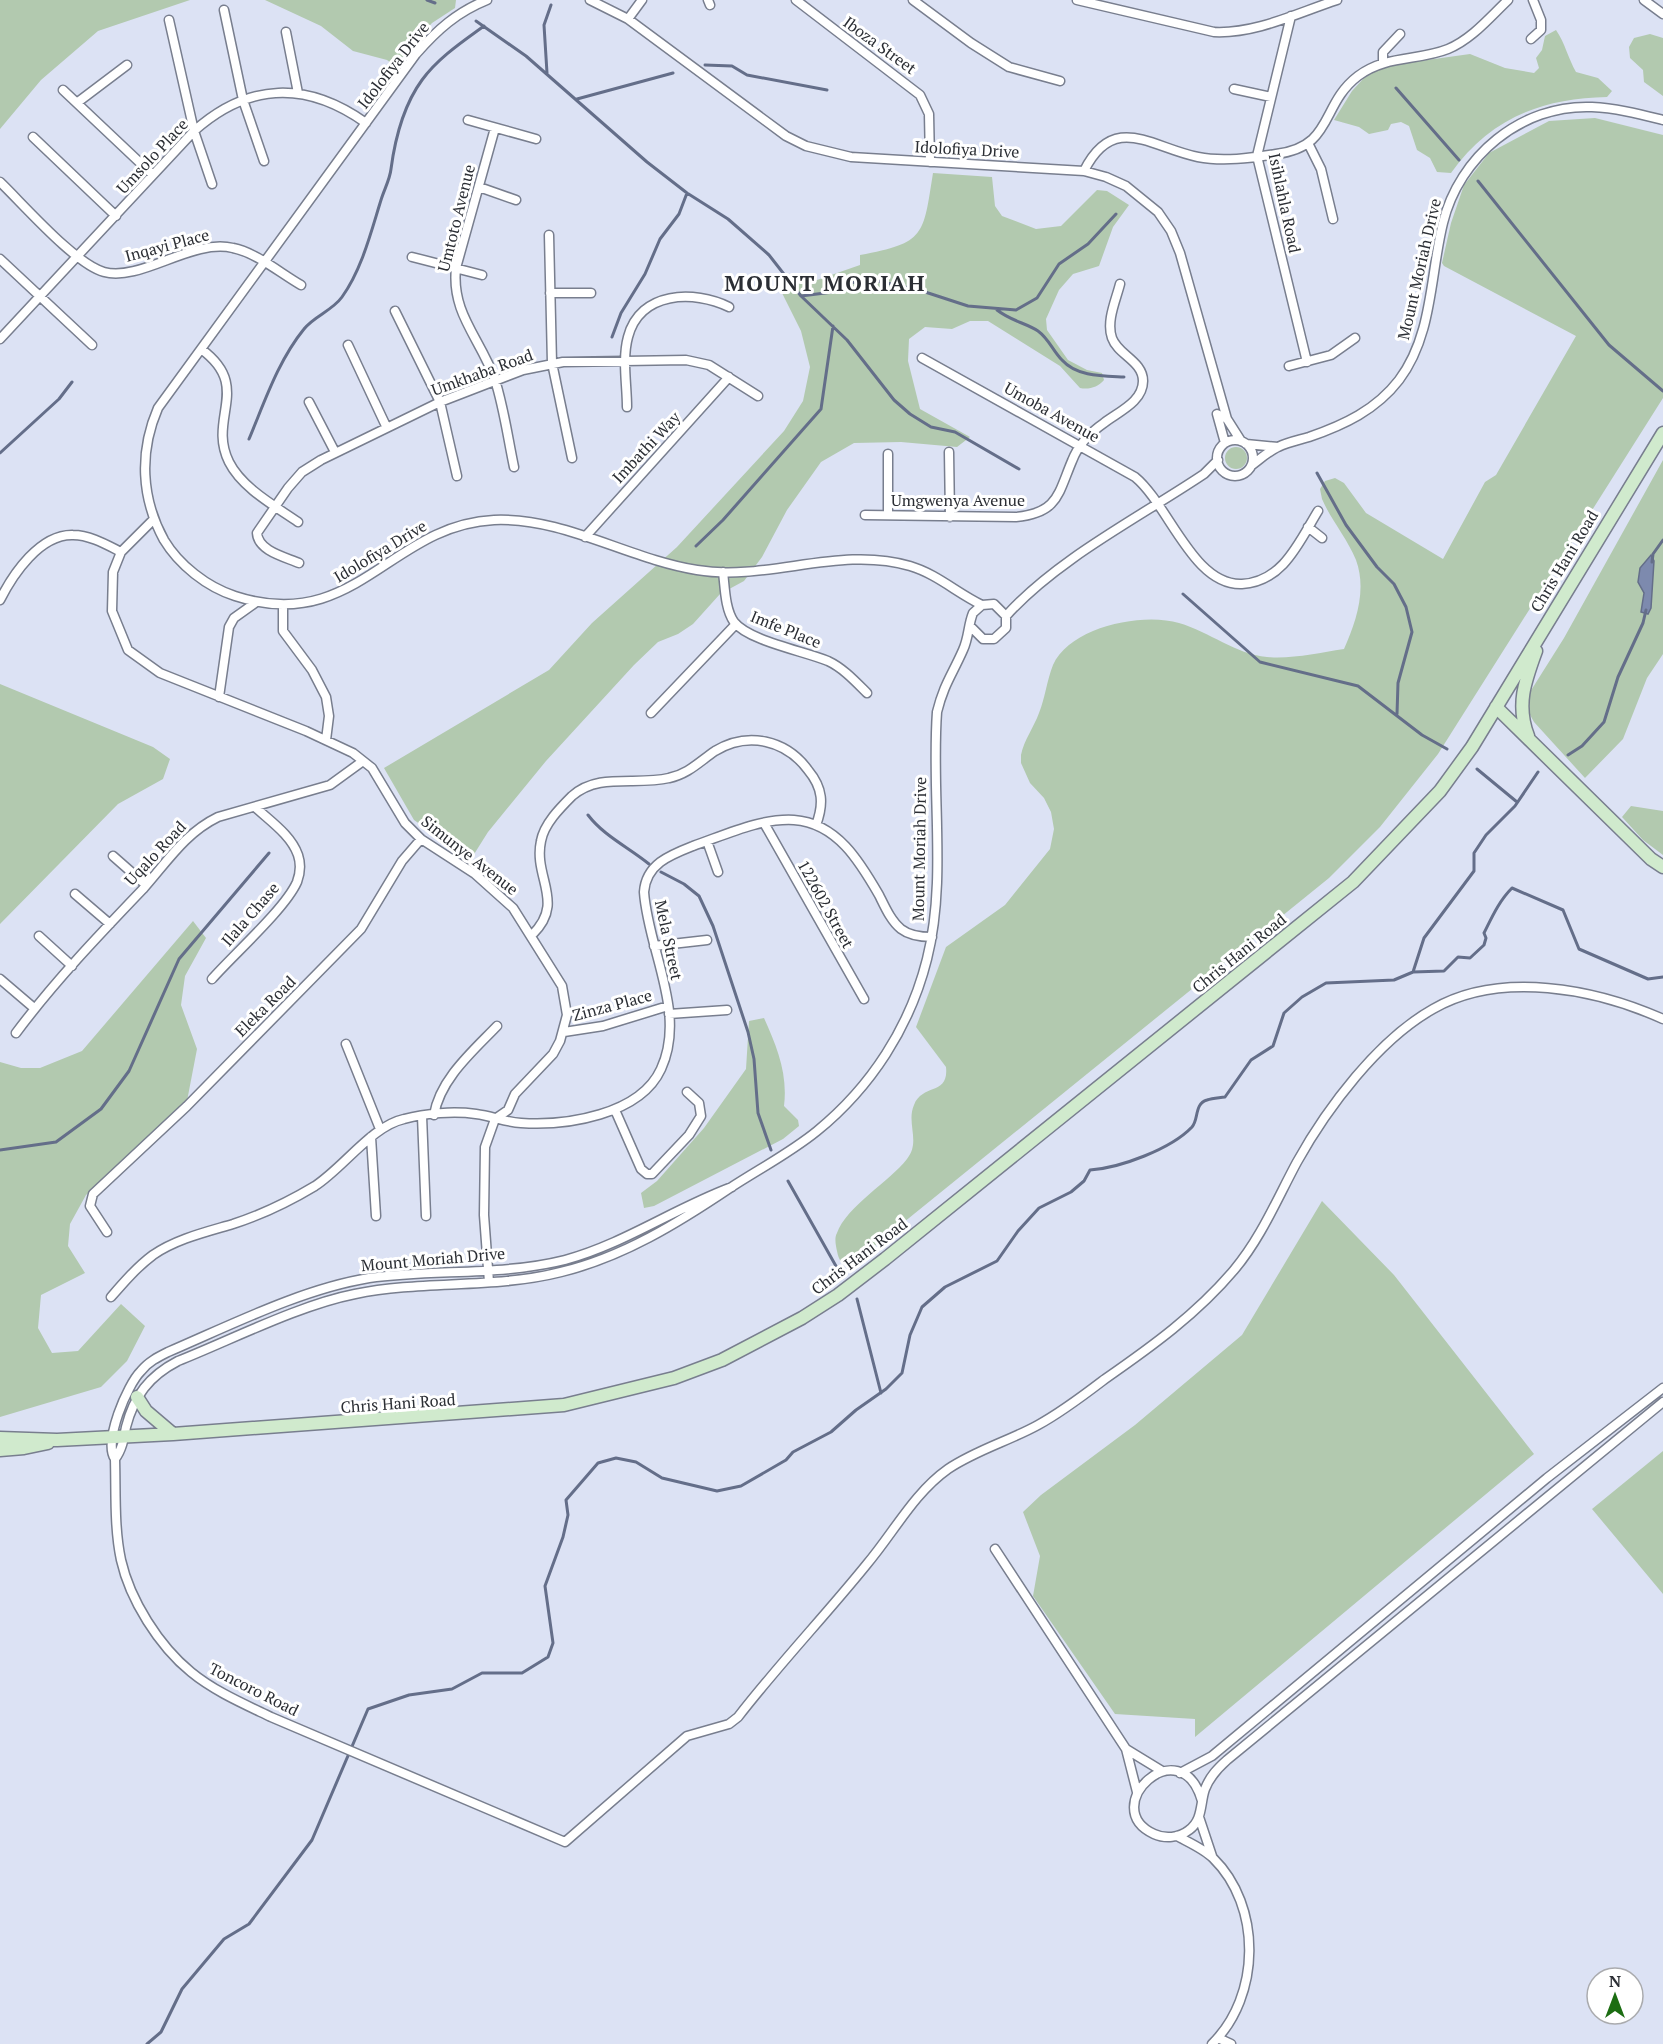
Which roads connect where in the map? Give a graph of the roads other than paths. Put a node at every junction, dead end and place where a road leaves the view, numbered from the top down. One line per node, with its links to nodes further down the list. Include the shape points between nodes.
1 (487, 0): 11 (street, Idolofiya Drive)
2 (590, 0): 15 (street, Idolofiya Drive)
3 (642, 0): 15 (street)
4 (796, 0): 39 (street, Iboza Street, via 920,95 929,114)
5 (913, 0): 22 (street, via 1009,67)
6 (1077, 0): 14 (street, via 1214,32 1245,31)
7 (1337, 0): 14 (street)
8 (1508, 0): 20 (street, via 1450,49)
9 (1533, 0): 19 (street, via 1541,30)
10 (1644, 0): 13 (street)
11 (469, 3): 31 (street, Idolofiya Drive, via 436,31)
12 (224, 10): 27 (street)
13 (1663, 14)
14 (1291, 16): 26 (street, Isihlahla Road)
15 (628, 19): 39 (street, Idolofiya Drive, via 777,130 806,146 851,157)
16 (169, 20): 33 (street)
17 (286, 32): 25 (street)
18 (1400, 34): 20 (street, via 1383,52)
19 (1531, 39)
20 (1383, 62): 36 (street, via 1346,87)
21 (127, 65): 28 (street)
22 (1060, 81)
23 (1234, 89): 26 (street)
24 (63, 90): 28 (street)
25 (298, 93): 27 (street, Umsolo Place); 31 (street, Umsolo Place, via 331,102)
26 (1271, 97): 37 (street, Isihlahla Road)
27 (243, 100): 33 (street, Umsolo Place); 38 (street)
28 (78, 102): 41 (street)
29 (468, 120): 32 (street)
30 (1663, 120): 84 (street, Mount Moriah Drive, via 1621,110 1562,110 1504,133 1479,153 1450,196 1425,321 1415,352 1400,379 1362,414 1338,427)
31 (366, 123): 52 (street, Idolofiya Drive)
32 (495, 128): 35 (street); 44 (street, Umtoto Avenue)
33 (194, 131): 41 (street, Umsolo Place); 43 (street)
34 (33, 137): 46 (street)
35 (536, 139)
36 (1309, 145): 37 (street, via 1286,153); 47 (street, via 1321,168)
37 (1257, 156): 40 (street, via 1197,157 1131,137 1100,147); 69 (street, Isihlahla Road)
38 (264, 161)
39 (930, 162): 40 (street, Idolofiya Drive)
40 (1084, 171): 78 (street, Idolofiya Drive, via 1126,186 1158,212 1171,231)
41 (153, 176): 46 (street, Umsolo Place)
42 (0, 182): 49 (street, Inqayi Place)
43 (212, 184)
44 (479, 187): 45 (street); 53 (street, Umtoto Avenue)
45 (516, 200)
46 (116, 216): 49 (street, Umsolo Place)
47 (1334, 219)
48 (549, 235): 58 (street)
49 (78, 256): 52 (street, Inqayi Place, via 105,273 122,273 224,246 245,252); 59 (street, Umsolo Place)
50 (412, 257): 53 (street)
51 (0, 259): 59 (street)
52 (264, 264): 56 (street, Inqayi Place); 66 (street, Idolofiya Drive)
53 (456, 268): 54 (street); 73 (street, Umtoto Avenue, via 457,301)
54 (482, 275)
55 (1120, 284): 83 (street, Umgwenya Avenue, via 1111,318 1112,338 1139,367 1142,388 1133,402 1095,429)
56 (301, 285)
57 (591, 293): 58 (street)
58 (550, 294): 70 (street)
59 (40, 297): 63 (street, Umsolo Place); 64 (street)
60 (729, 307): 68 (street, via 701,296 657,302 644,309 630,329)
61 (395, 311): 76 (street)
62 (1355, 338): 69 (street, via 1339,351)
63 (0, 339)
64 (92, 345)
65 (348, 345): 79 (street)
66 (201, 349): 96 (street, via 218,364 226,380 223,439 229,462 242,480); 101 (street, Idolofiya Drive, via 158,408 150,427 144,476)
67 (922, 358): 83 (street, Umoba Avenue)
68 (626, 360): 70 (street, Umkhaba Road); 72 (street, Umkhaba Road, via 698,361); 77 (street)
69 (1307, 362): 71 (street)
70 (552, 363): 73 (street, Umkhaba Road); 88 (street)
71 (1289, 366)
72 (729, 377): 74 (street, Umkhaba Road); 104 (street, Imbathi Way)
73 (495, 380): 76 (street, Umkhaba Road); 91 (street, Umtoto Avenue)
74 (758, 396)
75 (309, 402): 85 (street)
76 (440, 402): 79 (street, Umkhaba Road); 94 (street)
77 (627, 408)
78 (1227, 419): 81 (street, Idolofiya Drive); 82 (street, via 1217,414)
79 (386, 426): 85 (street, Umkhaba Road)
80 (1663, 433): 120 (main road, Chris Hani Road)
81 (1244, 443): 82 (street, Mount Moriah Drive); 84 (street, Mount Moriah Drive); 90 (street, via 1252,453)
82 (1225, 444): 89 (street, Mount Moriah Drive)
83 (1081, 445): 95 (street, Umoba Avenue, via 1135,477); 100 (street, Umgwenya Avenue, via 1059,496 1038,514 1016,518)
84 (1278, 447): 90 (street, Mount Moriah Drive)
85 (335, 452): 96 (street, Umkhaba Road, via 302,472)
86 (949, 452): 100 (street)
87 (888, 454): 99 (street)
88 (572, 458)
89 (1218, 460): 92 (street); 93 (street, Mount Moriah Drive)
90 (1252, 465): 92 (street, Mount Moriah Drive, via 1238,476)
91 (514, 467)
92 (1221, 469): 93 (street, Mount Moriah Drive)
93 (1204, 474): 95 (street, Mount Moriah Drive)
94 (457, 476)
95 (1159, 504): 103 (street, Umoba Avenue, via 1202,566 1213,575 1238,584 1252,583 1276,572); 110 (street, Mount Moriah Drive)
96 (274, 505): 102 (street); 107 (street, Umkhaba Road, via 258,528 257,538 267,548)
97 (1318, 511): 103 (street, Umoba Avenue)
98 (865, 515): 99 (street, Umgwenya Avenue)
99 (888, 515): 100 (street, Umgwenya Avenue)
100 (950, 517)
101 (153, 520): 106 (street, Simunye Avenue); 112 (street, Idolofiya Drive, via 168,546 195,574 226,594)
102 (298, 522)
103 (1308, 527): 105 (street)
104 (585, 537): 108 (street, Idolofiya Drive, via 675,566); 114 (street, Idolofiya Drive, via 523,521 493,520 464,525 424,541 345,591 323,600)
105 (1322, 538)
106 (122, 552): 111 (street, via 74,535 54,538 38,548); 124 (street, Simunye Avenue, via 113,572 112,611 128,650 160,673)
107 (299, 563)
108 (723, 573): 109 (street, Idolofiya Drive, via 881,561 930,574); 118 (street, Imfe Place, via 729,609)
109 (961, 595): 113 (street, Idolofiya Drive); 117 (street)
110 (1024, 596): 115 (street, Mount Moriah Drive); 116 (street, Mount Moriah Drive)
111 (0, 600)
112 (255, 603): 114 (street, Idolofiya Drive); 124 (street, via 234,618 229,627)
113 (981, 605): 115 (street); 117 (street)
114 (283, 606): 128 (street, via 283,631 312,670 326,697)
115 (999, 607): 116 (street)
116 (1006, 616): 121 (street, Mount Moriah Drive, via 1006,628 1000,637)
117 (971, 618): 119 (street, Mount Moriah Drive)
118 (736, 624): 123 (street, Imfe Place, via 761,638 837,666); 126 (street)
119 (972, 628): 121 (street); 122 (street, Mount Moriah Drive)
120 (1544, 628): 125 (main road, Chris Hani Road); 127 (main road, via 1521,701)
121 (983, 639): 122 (street, Mount Moriah Drive)
122 (963, 651): 143 (street, Mount Moriah Drive, via 944,685 937,712)
123 (867, 693)
124 (219, 697): 128 (street, Simunye Avenue)
125 (1496, 707): 127 (main road); 175 (main road, Chris Hani Road, via 1440,791 1353,882 866,1274 759,1342 674,1378 564,1406)
126 (651, 713)
127 (1529, 738): 136 (main road)
128 (326, 740): 129 (street, Simunye Avenue)
129 (363, 761): 130 (street, Uqalo Road, via 330,785); 133 (street, Simunye Avenue, via 382,783 405,823)
130 (255, 807): 138 (street, Uqalo Road, via 202,825); 148 (street, Ilala Chase, via 291,843 298,855 300,873 278,907)
131 (764, 823): 132 (street, Mela Street, via 794,820); 134 (street, Mela Street); 149 (street, 122602 Street)
132 (816, 825): 141 (street, via 822,804 817,783 793,754 767,741 744,740 725,746 684,774 667,779 591,784 561,807 545,831 540,853 549,910 542,926); 143 (street, Mela Street, via 843,842 854,855 901,929 919,937)
133 (421, 839): 141 (street, Simunye Avenue, via 497,892); 168 (street, Eleka Road, via 402,861 361,929 93,1194 90,1202)
134 (707, 841): 137 (street); 145 (street, Mela Street, via 670,855 648,874 645,902)
135 (113, 856): 138 (street)
136 (1663, 867)
137 (718, 872)
138 (146, 885): 140 (street, Uqalo Road)
139 (75, 894): 140 (street)
140 (110, 924): 146 (street, Uqalo Road)
141 (532, 935): 155 (street, Simunye Avenue, via 562,986 567,1015)
142 (39, 936): 146 (street)
143 (932, 937): 165 (street, Mount Moriah Drive, via 906,1018 871,1076 815,1133)
144 (707, 940): 145 (street)
145 (654, 946): 151 (street, Mela Street)
146 (72, 966): 150 (street, Uqalo Road)
147 (0, 979): 150 (street)
148 (212, 979)
149 (864, 999)
150 (34, 1008): 156 (street, Uqalo Road)
151 (669, 1010): 152 (street, Zinza Place); 155 (street, Zinza Place); 159 (street, Mela Street, via 669,1046 660,1071 646,1090)
152 (727, 1010)
153 (1663, 1019): 176 (street, Toncoro Road, via 1601,999 1526,987 1462,996 1434,1008 1405,1028 1328,1113 1256,1239 1212,1295 1168,1334 1071,1404 1040,1424 972,1455 926,1487 870,1562 738,1717 729,1724 687,1736 565,1842 244,1703 191,1672 157,1636 129,1586 121,1561 115,1459)
154 (497, 1026): 160 (street, via 453,1076 436,1103)
155 (564, 1032): 162 (street, Simunye Avenue, via 553,1054 515,1095 508,1110)
156 (16, 1033)
157 (346, 1044): 163 (street)
158 (687, 1092): 159 (street, via 699,1103 701,1116 689,1135 652,1174 641,1169)
159 (615, 1110): 162 (street, Mela Street, via 534,1123)
160 (434, 1115): 161 (street, Mela Street); 162 (street, Mela Street, via 477,1114)
161 (422, 1116): 163 (street, Mela Street, via 398,1120); 167 (street)
162 (495, 1119): 169 (street, Simunye Avenue, via 483,1164)
163 (380, 1129): 164 (street)
164 (371, 1137): 166 (street); 171 (street, via 342,1166 290,1199 154,1254)
165 (732, 1187): 169 (street, Mount Moriah Drive, via 633,1234 565,1260); 170 (street, Mount Moriah Drive, via 672,1226 610,1256 542,1276)
166 (376, 1216)
167 (426, 1216)
168 (107, 1232)
169 (488, 1269): 170 (street, Simunye Avenue); 176 (street, Mount Moriah Drive, via 352,1282 311,1294 168,1352 152,1361 134,1380)
170 (489, 1282): 173 (street, Mount Moriah Drive, via 383,1290 329,1301 164,1368 143,1386)
171 (111, 1297)
172 (1663, 1388): 183 (street, via 1547,1478 1212,1756)
173 (137, 1397): 175 (main road, via 146,1411); 176 (street, Mount Moriah Drive)
174 (1663, 1402): 185 (street, via 1227,1760 1209,1781)
175 (173, 1434): 176 (main road, Chris Hani Road)
176 (118, 1437): 178 (main road, Chris Hani Road)
177 (0, 1438): 178 (main road, Chris Hani Road)
178 (23, 1443): 179 (main road, Chris Hani Road)
179 (0, 1450)
180 (995, 1549): 181 (street)
181 (1125, 1749): 182 (street); 184 (street)
182 (1162, 1771): 183 (street); 184 (street, via 1152,1775)
183 (1180, 1773): 185 (street, via 1193,1781)
184 (1137, 1792): 187 (street, via 1135,1803 1142,1824 1159,1836)
185 (1202, 1801): 186 (street)
186 (1199, 1816): 187 (street, via 1190,1830); 188 (street)
187 (1177, 1836): 188 (street)
188 (1212, 1856): 189 (street, via 1242,1903 1249,1946 1243,1993)
189 (1215, 2041): 190 (street)
190 (1231, 2044)

